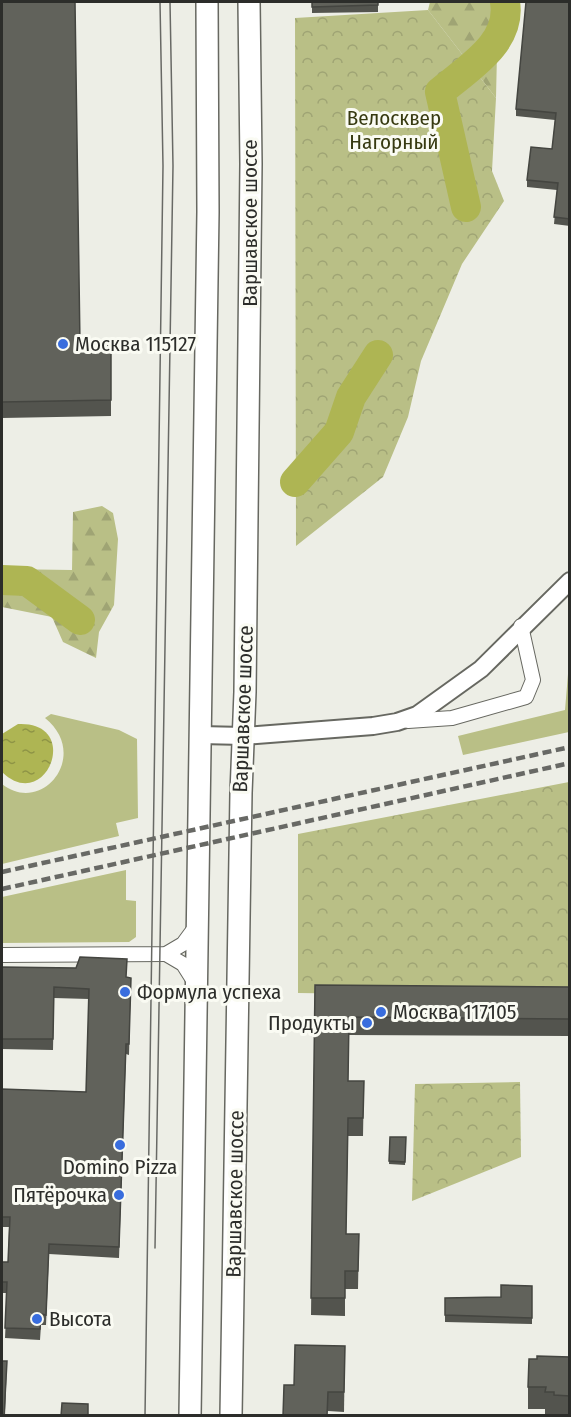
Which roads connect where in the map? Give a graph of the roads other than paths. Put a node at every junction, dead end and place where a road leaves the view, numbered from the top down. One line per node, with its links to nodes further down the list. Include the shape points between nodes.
1 (207, 2): 6 (main road, Варшавское шоссе, via 208,212)
2 (249, 2): 7 (main road, Варшавское шоссе, via 251,188)
3 (570, 580): 4 (street)
4 (521, 626): 5 (street, via 481,669 417,715); 5 (street, via 534,680 526,697 452,718)
5 (397, 722): 7 (street)
6 (200, 735): 7 (street); 8 (main road, Варшавское шоссе)
7 (244, 736): 13 (main road, Варшавское шоссе)
8 (198, 923): 9 (street, via 183,944); 11 (main road, Варшавское шоссе)
9 (166, 954): 10 (street); 11 (street, via 183,964)
10 (2, 955)
11 (196, 986): 12 (main road, Варшавское шоссе)
12 (190, 1416)
13 (231, 1416)

